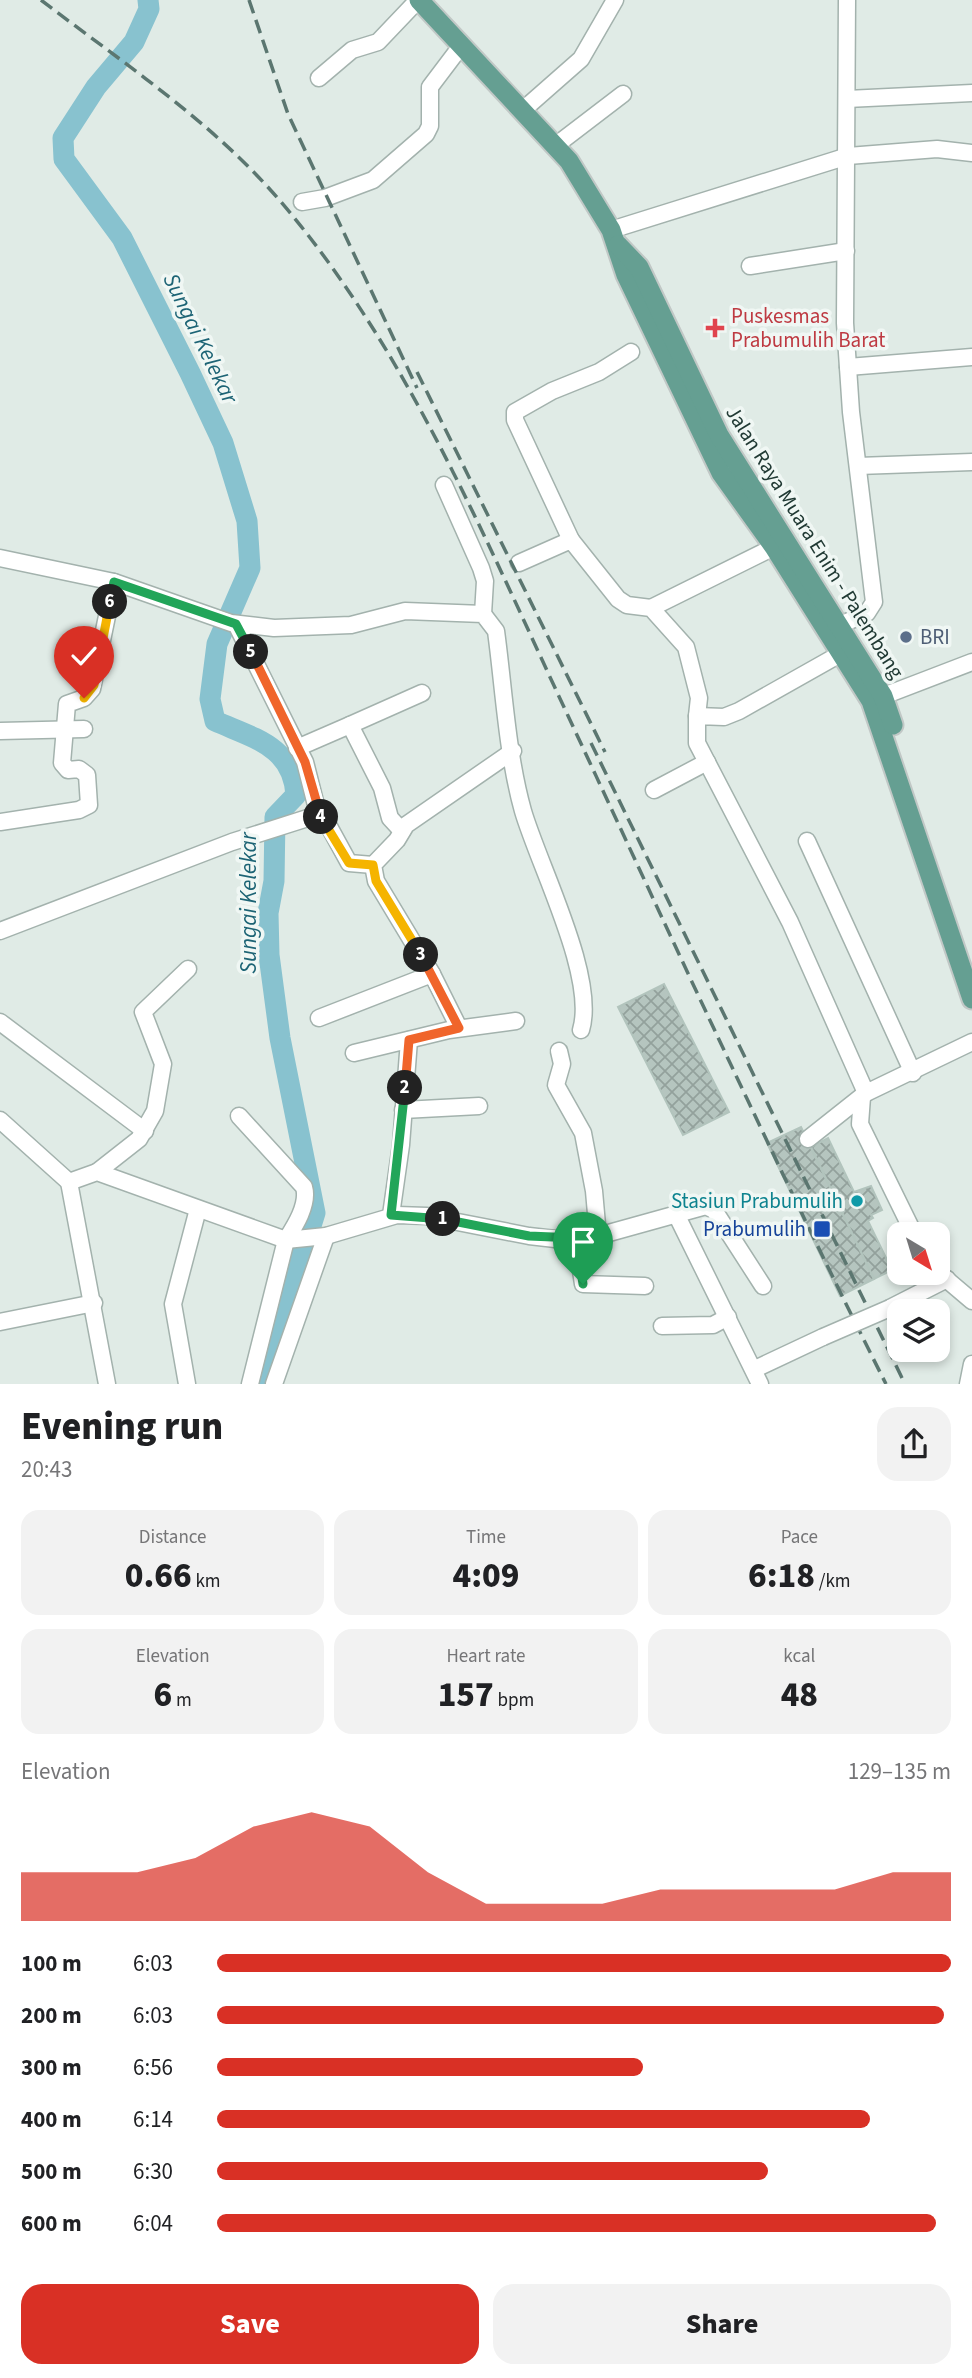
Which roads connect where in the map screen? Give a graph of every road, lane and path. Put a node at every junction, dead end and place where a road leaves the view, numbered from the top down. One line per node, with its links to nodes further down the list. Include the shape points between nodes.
1 (418, 0): 4 (main road, Jalan Raya Muara Enim - Palembang); 5 (street, via 378,42 352,50)
2 (615, 0): 9 (street, via 581,59)
3 (847, 0): 8 (street)
4 (461, 46): 9 (main road, Jalan Raya Muara Enim - Palembang); 13 (street, via 430,87 426,134 373,180)
5 (318, 78)
6 (972, 93): 8 (street)
7 (623, 94): 10 (street)
8 (847, 99): 12 (street)
9 (523, 110): 10 (main road, Jalan Raya Muara Enim - Palembang)
10 (555, 146): 14 (main road, Jalan Raya Muara Enim - Palembang)
11 (972, 153): 12 (street, via 937,149)
12 (848, 156): 14 (street); 15 (street)
13 (302, 202)
14 (615, 237): 24 (main road, Jalan Raya Muara Enim - Palembang, via 626,275 703,440 721,473)
15 (846, 251): 16 (street); 19 (street)
16 (750, 266)
17 (631, 352): 23 (street, via 514,412)
18 (972, 357): 19 (street)
19 (848, 367): 21 (street)
20 (972, 462): 21 (street)
21 (858, 466): 31 (street, via 874,602 867,613)
22 (444, 485): 29 (street, via 485,581)
23 (571, 540): 26 (street); 28 (street, via 618,599)
24 (779, 542): 28 (street); 31 (main road, Jalan Raya Muara Enim - Palembang)
25 (0, 558): 27 (street)
26 (519, 563)
27 (114, 582): 30 (street); 39 (street, via 92,690 67,704)
28 (651, 608): 36 (street, via 686,647 699,698)
29 (483, 614): 30 (street, via 405,611 351,625 315,628); 42 (street, via 496,631)
30 (228, 622): 41 (street)
31 (833, 627): 32 (main road, Jalan Raya Muara Enim - Palembang)
32 (847, 649): 35 (main road, Jalan Raya Muara Enim - Palembang); 36 (street, via 739,711 724,717)
33 (972, 662): 35 (street)
34 (422, 693): 37 (street)
35 (877, 699): 51 (main road, Jalan Raya Muara Enim - Palembang); 54 (main road, Jalan Raya Muara Enim - Palembang)
36 (697, 716): 43 (street, via 697,743)
37 (350, 725): 41 (street); 47 (street, via 382,788 390,818)
38 (84, 729): 39 (street)
39 (62, 730): 40 (street); 46 (street, via 62,763 68,770 79,769 87,775 89,805)
40 (0, 731)
41 (297, 748): 45 (street)
42 (513, 751): 47 (street); 59 (street, via 523,811 554,893 582,989 585,1012)
43 (707, 762): 44 (street); 65 (street, via 790,922)
44 (654, 790)
45 (319, 817): 49 (street, via 326,821 349,863); 50 (street, via 232,842)
46 (0, 822)
47 (402, 831): 49 (street)
48 (807, 841): 64 (street)
49 (373, 865): 53 (street, via 376,881)
50 (0, 931)
51 (972, 956)
52 (188, 969): 70 (street, via 143,1012 163,1064 155,1111)
53 (432, 974): 55 (street); 58 (street)
54 (972, 999)
55 (318, 1018)
56 (516, 1021): 58 (street)
57 (0, 1022): 70 (street)
58 (459, 1028): 60 (street)
59 (581, 1030)
60 (409, 1040): 63 (street); 67 (street)
61 (972, 1042): 64 (street)
62 (559, 1051): 79 (street, via 562,1063 556,1085 583,1133)
63 (354, 1054)
64 (914, 1073): 65 (street)
65 (864, 1095): 71 (street); 77 (street, via 860,1124)
66 (479, 1106): 67 (street)
67 (404, 1110): 75 (street)
68 (239, 1116): 81 (street, via 304,1186 305,1200)
69 (0, 1120): 73 (street)
70 (145, 1131): 72 (street)
71 (808, 1139)
72 (97, 1172): 73 (street); 74 (street)
73 (69, 1182): 87 (street)
74 (198, 1209): 81 (street); 94 (street, via 173,1304)
75 (391, 1215): 78 (street); 80 (street, via 427,1216 529,1236)
76 (677, 1216): 79 (street); 85 (street, via 705,1206 714,1210); 88 (street)
77 (908, 1222)
78 (324, 1236): 81 (street); 96 (street)
79 (598, 1236): 80 (street)
80 (576, 1238): 84 (street, via 583,1284)
81 (287, 1240): 95 (street)
82 (950, 1282): 86 (street)
83 (928, 1285): 92 (street, bridge, via 890,1308 822,1337)
84 (645, 1286)
85 (763, 1286)
86 (972, 1301)
87 (94, 1303): 89 (street); 93 (street)
88 (728, 1317): 90 (street, via 713,1325); 92 (street)
89 (0, 1322)
90 (662, 1326)
91 (972, 1364): 97 (street)
92 (757, 1376)
93 (107, 1384)
94 (187, 1384)
95 (250, 1384)
96 (274, 1384)
97 (968, 1384)

